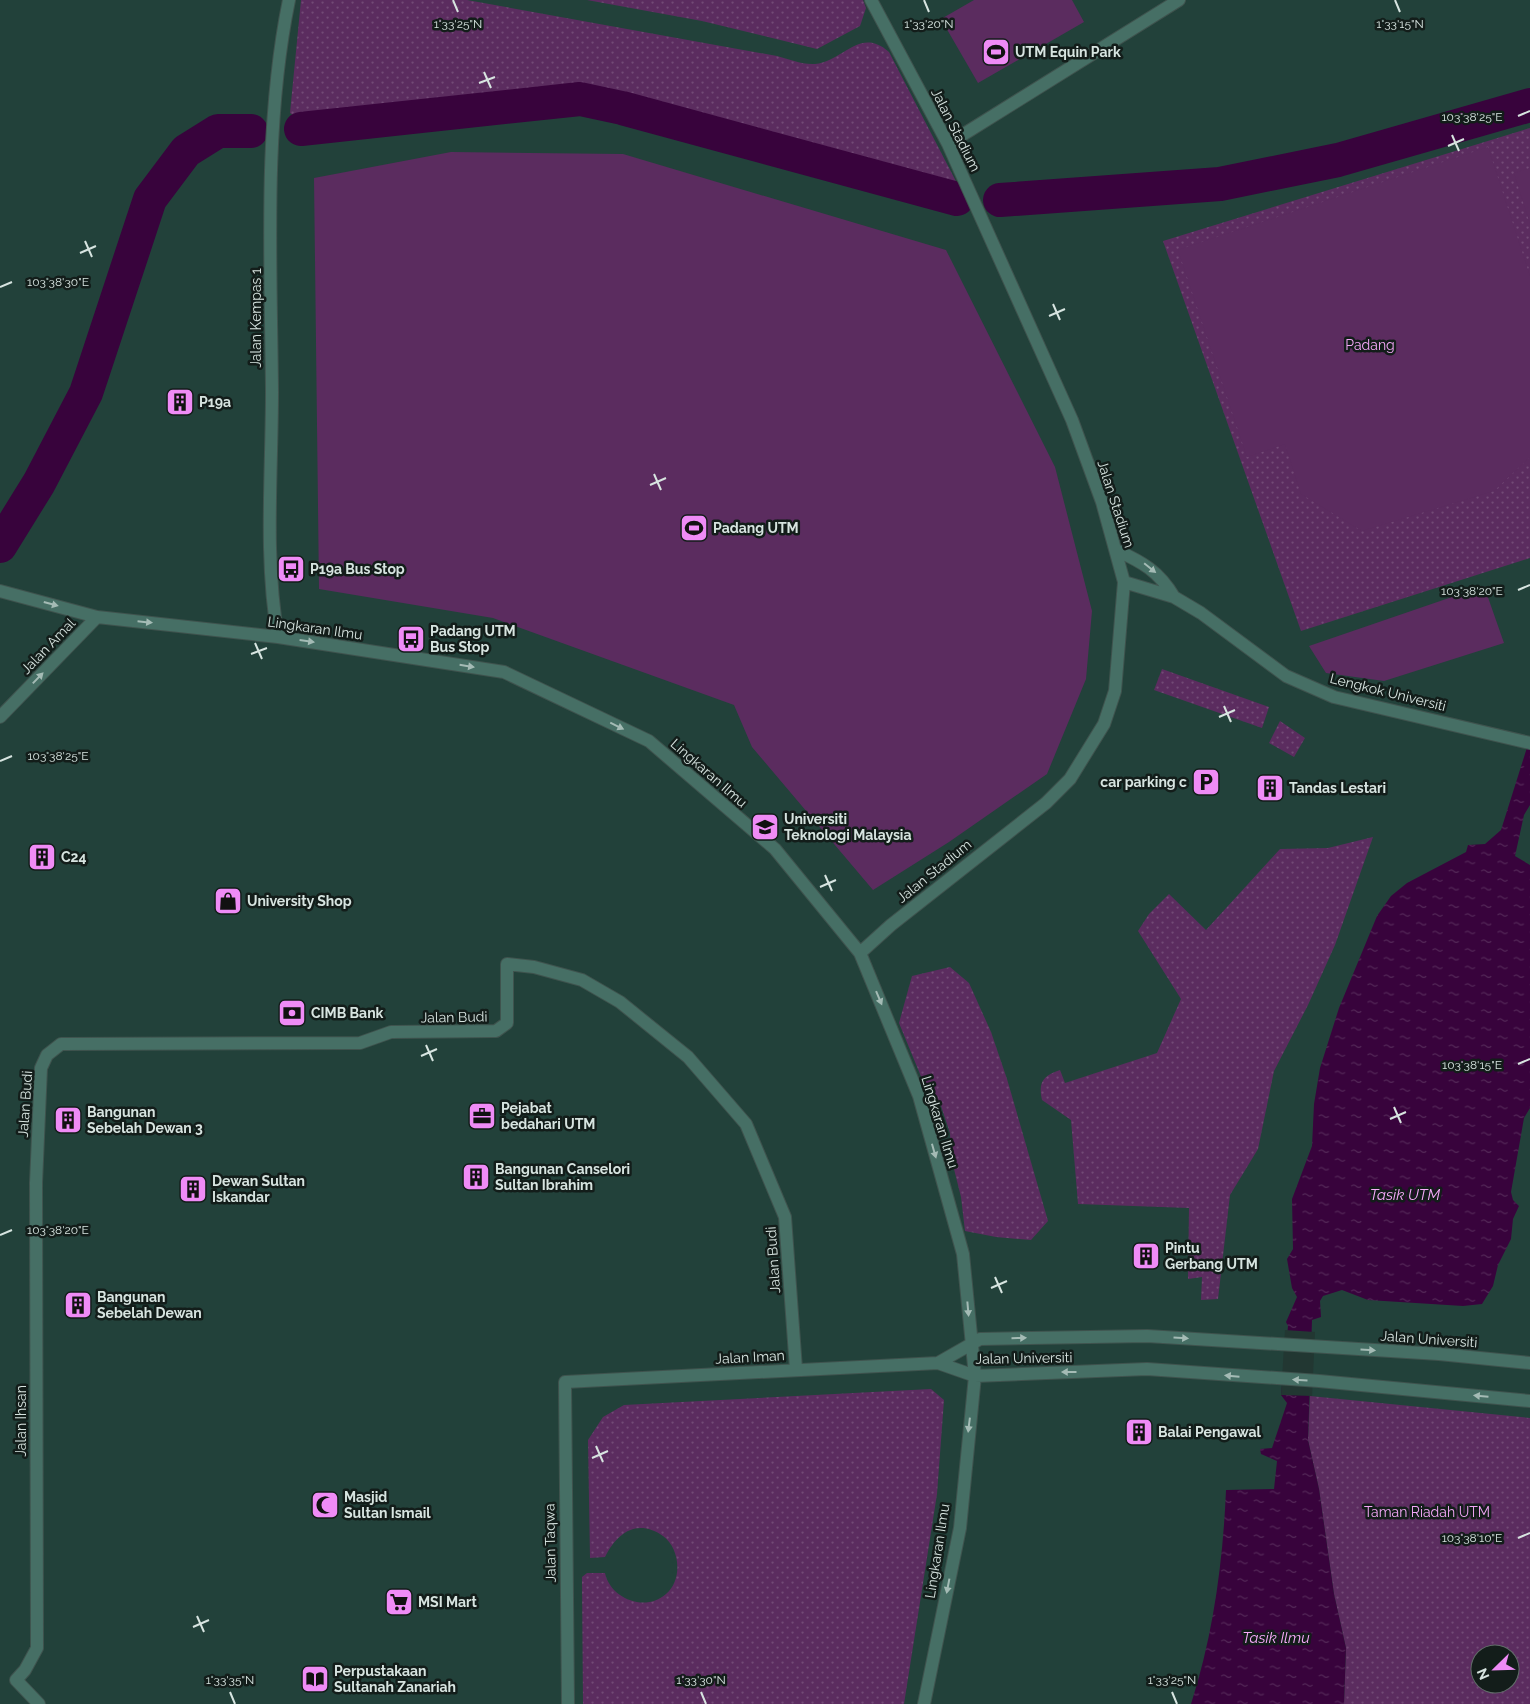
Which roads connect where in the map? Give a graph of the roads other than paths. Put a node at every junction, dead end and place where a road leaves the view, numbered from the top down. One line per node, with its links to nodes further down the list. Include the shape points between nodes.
1 (289, 0): 10 (street, Jalan Kempas 1, via 282,37 271,167 271,567)
2 (872, 0): 4 (street, Jalan Stadium)
3 (1179, 0): 4 (street)
4 (948, 144): 5 (street, Jalan Stadium, via 1072,420)
5 (1116, 550): 6 (street, Jalan Stadium); 8 (street, Lengkok Universiti, one-way to 8, via 1146,564 1166,582)
6 (1124, 582): 8 (street, Lengkok Universiti); 13 (street, Jalan Stadium, via 1115,691 1104,724 1070,779 1046,803)
7 (2, 591): 9 (street, Lingkaran Ilmu, one-way to 9)
8 (1174, 597): 12 (street, Lengkok Universiti, via 1286,676 1334,697)
9 (97, 616): 10 (street, Lingkaran Ilmu, one-way to 10); 11 (street, Jalan Amal, one-way to 9)
10 (278, 637): 13 (street, Lingkaran Ilmu, one-way to 13, via 504,672 650,741 775,849)
11 (0, 717)
12 (1530, 743)
13 (860, 953): 15 (street, Lingkaran Ilmu, one-way to 15, via 918,1096 963,1254)
14 (36, 1155): 18 (street, Jalan Budi, via 41,1068 47,1055 61,1044 360,1043 391,1032 496,1031 507,1023 507,964 534,967 582,980 620,1002 688,1057 746,1124 785,1217); 22 (street, Jalan Ihsan, via 37,1648 16,1680)
15 (972, 1344): 16 (street, Jalan Universiti); 17 (street, Jalan Universiti, one-way to 17, via 980,1339 1147,1336 1439,1354); 19 (street, Lingkaran Ilmu)
16 (938, 1363): 18 (street, Jalan Iman); 19 (street, Jalan Universiti)
17 (1530, 1363)
18 (796, 1369): 20 (street, Jalan Iman)
19 (975, 1376): 21 (street, Jalan Universiti, one-way to 19, via 1147,1369); 24 (street, Lingkaran Ilmu, one-way to 24, via 960,1528)
20 (565, 1382): 23 (street, Jalan Taqwa)
21 (1530, 1400)
22 (39, 1704)
23 (568, 1704)
24 (924, 1704)

